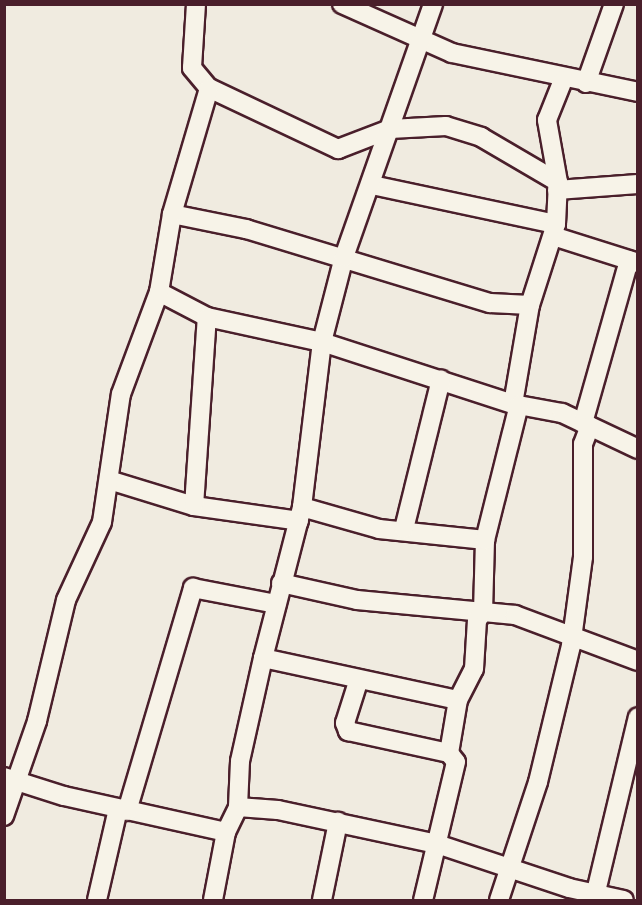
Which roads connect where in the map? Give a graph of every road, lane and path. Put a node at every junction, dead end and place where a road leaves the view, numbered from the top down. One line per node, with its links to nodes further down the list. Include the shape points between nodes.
1 (196, 4): 8 (street, via 192,68)
2 (433, 4): 5 (street)
3 (614, 4): 7 (street)
4 (348, 5): 5 (street)
5 (421, 42): 6 (street); 10 (street)
6 (562, 80): 7 (street); 13 (street, via 547,120)
7 (586, 83): 9 (street)
8 (209, 88): 10 (street, via 338,149); 14 (street)
9 (638, 92)
10 (390, 129): 12 (street); 13 (street, via 446,126 465,131)
11 (638, 184): 13 (street)
12 (372, 185): 15 (street); 16 (street)
13 (557, 186): 15 (street)
14 (172, 214): 16 (street); 18 (street)
15 (554, 230): 17 (street); 19 (street)
16 (344, 257): 19 (street, via 470,297); 21 (street)
17 (634, 262): 24 (street)
18 (159, 292): 20 (street); 26 (street, via 121,394)
19 (530, 305): 23 (street)
20 (207, 317): 21 (street); 27 (street)
21 (322, 342): 22 (street); 28 (street)
22 (441, 380): 23 (street); 29 (street)
23 (516, 404): 24 (street, via 562,413); 30 (street)
24 (586, 424): 25 (street); 34 (street, via 581,579)
25 (638, 449)
26 (109, 480): 27 (street); 41 (street, via 102,522 66,600)
27 (194, 506): 28 (street)
28 (301, 514): 29 (street, via 368,527); 31 (street)
29 (404, 529): 30 (street)
30 (485, 540): 33 (street)
31 (281, 583): 32 (street); 33 (street, via 357,600)
32 (276, 604): 35 (street); 43 (street, via 193,588)
33 (483, 612): 34 (street); 38 (street, via 477,620 472,681)
34 (569, 632): 36 (street); 48 (street, via 571,645)
35 (263, 658): 37 (street, via 340,672); 42 (street, via 240,761)
36 (638, 661)
37 (358, 682): 38 (street); 40 (street, via 345,723 348,731)
38 (458, 700): 40 (street)
39 (638, 717): 49 (street)
40 (449, 753): 47 (street, via 457,770)
41 (11, 779): 43 (street); 44 (street)
42 (238, 807): 45 (street); 46 (street)
43 (123, 810): 46 (street); 50 (street)
44 (4, 816)
45 (338, 822): 47 (street); 52 (street)
46 (226, 832): 51 (street)
47 (436, 844): 48 (street); 53 (street)
48 (513, 868): 49 (street); 54 (street)
49 (594, 897): 55 (street)
50 (97, 900)
51 (213, 900)
52 (322, 900)
53 (423, 900)
54 (499, 900)
55 (624, 900)

